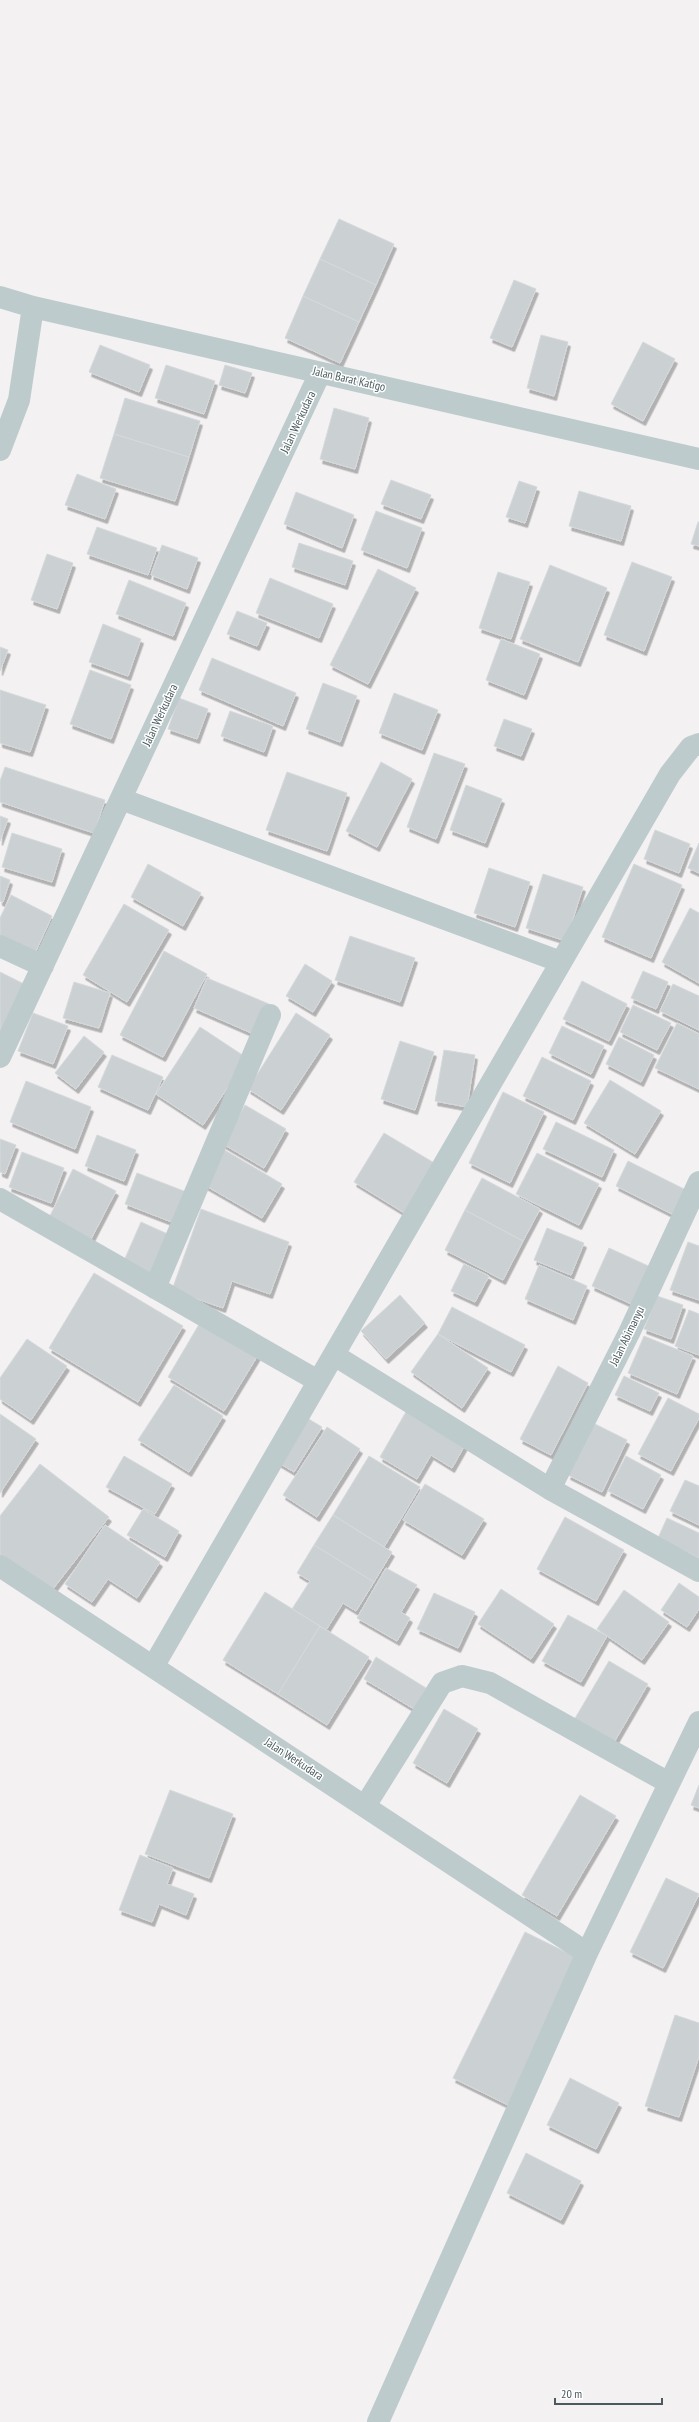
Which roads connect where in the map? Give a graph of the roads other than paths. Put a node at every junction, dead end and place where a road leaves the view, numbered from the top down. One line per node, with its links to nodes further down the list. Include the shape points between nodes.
1 (0, 297): 2 (street, Jalan Barat Katigo)
2 (33, 307): 3 (street, Jalan Barat Katigo); 4 (street, via 19,400)
3 (320, 373): 5 (street, Jalan Barat Katigo); 7 (street, Jalan Werkudara)
4 (0, 450)
5 (699, 459)
6 (699, 744): 9 (street, via 691,747 670,774)
7 (121, 799): 9 (street); 10 (street, Jalan Werkudara)
8 (0, 946): 10 (street)
9 (560, 962): 16 (street)
10 (43, 966): 12 (street, Jalan Werkudara)
11 (270, 1015): 15 (street)
12 (0, 1057)
13 (699, 1182): 18 (street, Jalan Abimanyu, via 629,1333)
14 (0, 1199): 15 (street)
15 (155, 1288): 17 (street)
16 (334, 1355): 17 (street); 18 (street)
17 (318, 1381): 21 (street)
18 (550, 1489): 20 (street)
19 (0, 1566): 21 (street, Jalan Werkudara)
20 (699, 1571)
21 (153, 1667): 24 (street, Jalan Werkudara)
22 (699, 1722): 23 (street)
23 (669, 1783): 24 (street, via 490,1683 462,1676 442,1683); 25 (street)
24 (365, 1806): 25 (street, Jalan Werkudara)
25 (587, 1953): 26 (street)
26 (378, 2422)

